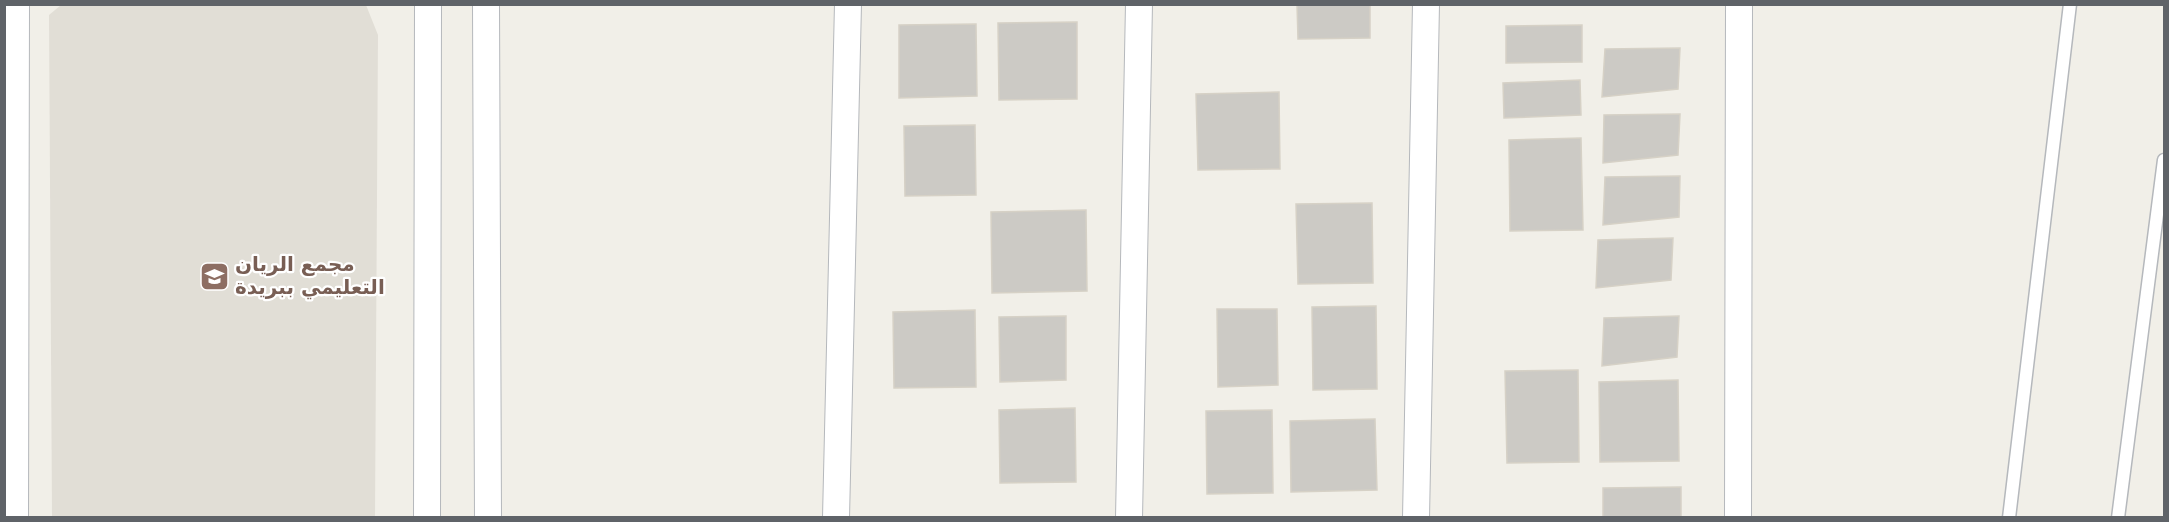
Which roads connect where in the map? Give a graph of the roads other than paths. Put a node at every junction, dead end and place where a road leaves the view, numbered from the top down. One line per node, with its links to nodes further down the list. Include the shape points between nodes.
1 (16, 4): 10 (street)
2 (428, 4): 11 (street)
3 (486, 4): 12 (street)
4 (848, 4): 13 (street)
5 (1138, 4): 14 (street)
6 (1426, 4): 15 (street)
7 (1739, 4): 16 (street)
8 (2070, 4): 17 (lane)
9 (2164, 160): 18 (lane)
10 (15, 518)
11 (427, 518)
12 (488, 518)
13 (836, 518)
14 (1128, 518)
15 (1416, 518)
16 (1738, 518)
17 (2009, 518)
18 (2118, 518)

